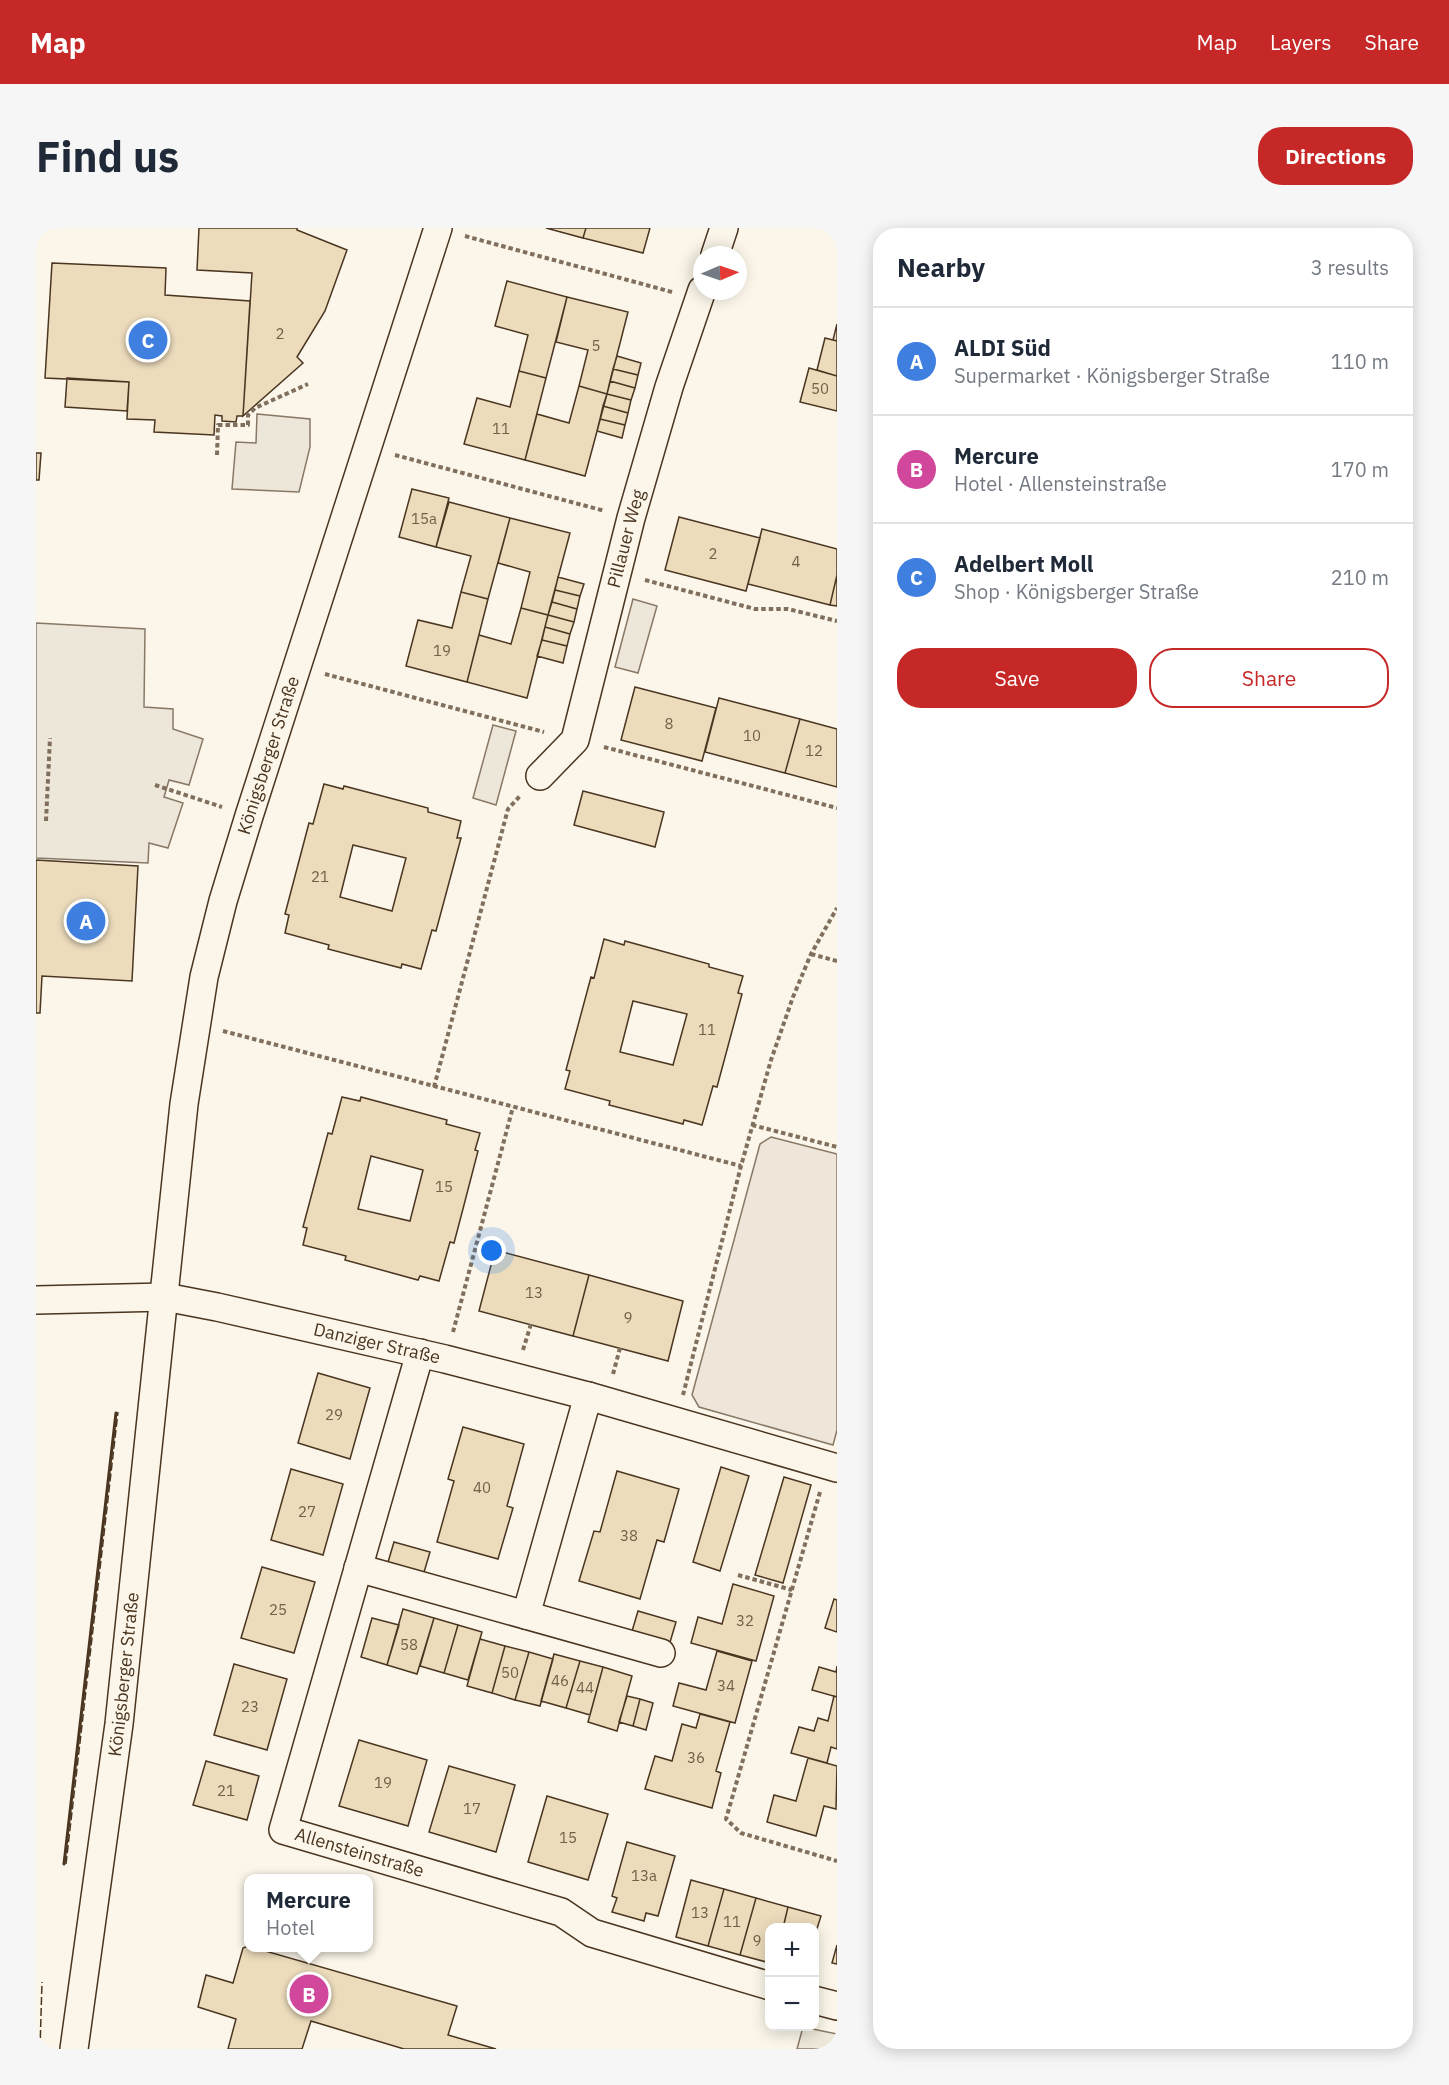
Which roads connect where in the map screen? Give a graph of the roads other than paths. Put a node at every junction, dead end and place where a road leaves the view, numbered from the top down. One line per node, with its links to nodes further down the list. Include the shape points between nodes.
1 (724, 228): 3 (street)
2 (438, 229): 6 (street, Königsberger Straße, via 223,901 204,977 184,1104)
3 (718, 246)
4 (698, 300): 5 (street, Pillauer Weg, via 632,519 575,740)
5 (540, 776)
6 (165, 1297): 7 (street); 8 (street, Danziger Straße); 17 (street, Königsberger Straße, via 119,1724)
7 (36, 1300)
8 (433, 1356): 9 (street, Danziger Straße); 11 (street, Allensteinstraße)
9 (588, 1396): 10 (street, Danziger Straße); 12 (street)
10 (832, 1467)
11 (358, 1568): 12 (street); 14 (street, Allensteinstraße, via 283,1830 561,1912 592,1933)
12 (526, 1615): 13 (street)
13 (661, 1653)
14 (765, 1985)
15 (819, 2001): 16 (street)
16 (837, 2006)
17 (74, 2049)

